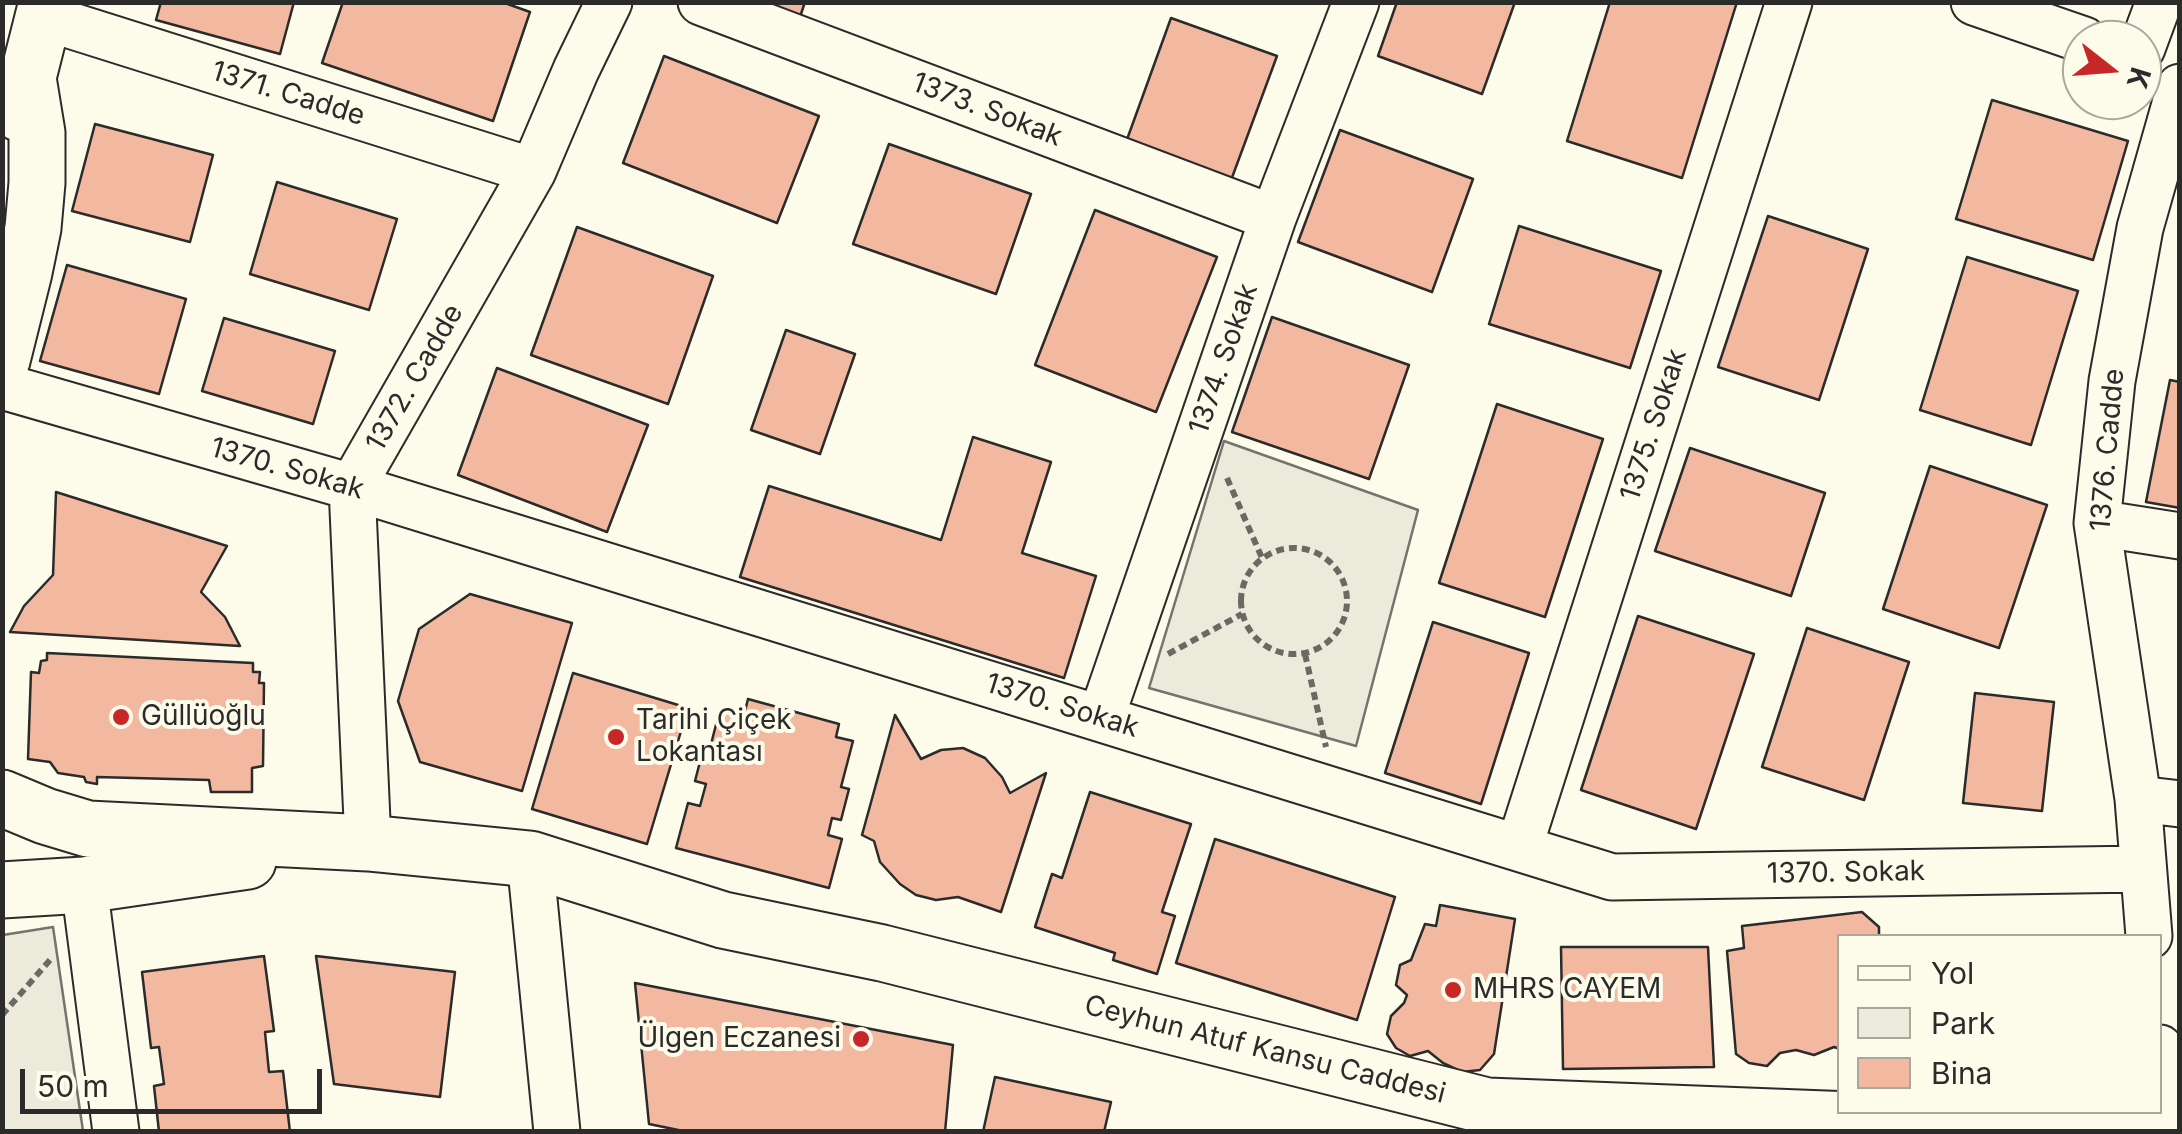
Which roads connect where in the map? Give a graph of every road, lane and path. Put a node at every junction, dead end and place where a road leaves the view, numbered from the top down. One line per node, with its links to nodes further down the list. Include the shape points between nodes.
1 (609, 2): 10 (street, 1372. Cadde)
2 (700, 2): 12 (street, 1373. Sokak)
3 (1356, 2): 12 (street, 1374. Sokak)
4 (1789, 2): 27 (street, 1375. Sokak)
5 (1974, 2): 7 (street)
6 (45, 10): 8 (main road); 10 (street, 1371. Cadde)
7 (2062, 32)
8 (28, 78): 11 (main road); 13 (main road, via 37,183)
9 (2180, 87): 17 (street, 1376. Cadde, via 2136,248)
10 (533, 171): 16 (street, 1372. Cadde)
11 (2, 174)
12 (1273, 218): 15 (street, 1374. Sokak)
13 (2, 360)
14 (2, 386): 16 (street, 1370. Sokak)
15 (1203, 422): 19 (path); 22 (street, 1374. Sokak)
16 (352, 487): 22 (street, 1370. Sokak); 26 (street)
17 (2096, 523): 18 (street); 25 (street, 1376. Cadde)
18 (2180, 536)
19 (1262, 558): 20 (path, via 1244,583); 21 (path, via 1278,549 1312,550 1340,572 1348,605 1344,622 1320,648)
20 (1242, 614): 21 (path, via 1258,641); 22 (path)
21 (1304, 654): 23 (path)
22 (1107, 701): 23 (street, 1370. Sokak)
23 (1336, 792): 27 (street, 1370. Sokak)
24 (2, 798): 26 (main road, Ceyhun Atuf Kansu Caddesi, via 88,829)
25 (2159, 801): 29 (street, 1376. Cadde)
26 (368, 844): 28 (main road, Ceyhun Atuf Kansu Caddesi); 30 (main road, Ceyhun Atuf Kansu Caddesi)
27 (1519, 848): 29 (street, 1370. Sokak, via 1612,876)
28 (530, 859): 36 (main road, Ceyhun Atuf Kansu Caddesi, via 723,920 882,953); 40 (street)
29 (2142, 869): 32 (street, 1376. Cadde)
30 (84, 885): 31 (main road, Ceyhun Atuf Kansu Caddesi); 33 (street)
31 (2, 890)
32 (2149, 934)
33 (92, 947): 34 (path, via 49,960); 39 (street)
34 (2, 1015)
35 (2162, 1060): 37 (street)
36 (1489, 1118): 38 (main road, Ceyhun Atuf Kansu Caddesi)
37 (2173, 1125): 38 (main road, Ceyhun Atuf Kansu Caddesi)
38 (2008, 1129)
39 (116, 1132)
40 (558, 1132)

